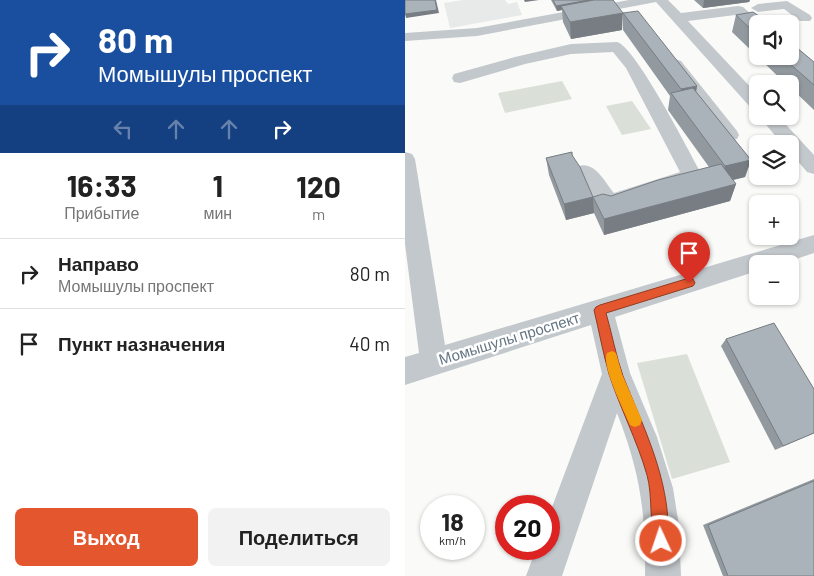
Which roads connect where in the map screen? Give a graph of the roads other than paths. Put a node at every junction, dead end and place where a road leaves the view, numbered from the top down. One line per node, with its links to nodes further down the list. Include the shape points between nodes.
1 (651, 0): 4 (street)
2 (661, 0): 6 (street)
3 (754, 4): 5 (street); 7 (street, via 787,5)
4 (629, 5): 8 (street); 10 (street, via 477,32)
5 (738, 10): 6 (street); 9 (street)
6 (679, 18): 13 (street)
7 (805, 18)
8 (641, 20)
9 (749, 20)
10 (405, 37)
11 (664, 50): 13 (street)
12 (460, 78): 18 (street, via 571,49 617,47 672,129 692,175 610,202)
13 (741, 110): 15 (street)
14 (776, 125): 17 (street)
15 (739, 146)
16 (405, 159): 21 (street)
17 (814, 167)
18 (585, 171)
19 (814, 244): 20 (street, Момышулы проспект)
20 (600, 310): 21 (street, Момышулы проспект); 23 (street)
21 (435, 362): 22 (street, Момышулы проспект)
22 (405, 371)
23 (616, 374): 24 (street); 25 (street, via 655,477)
24 (544, 576)
25 (663, 576)

